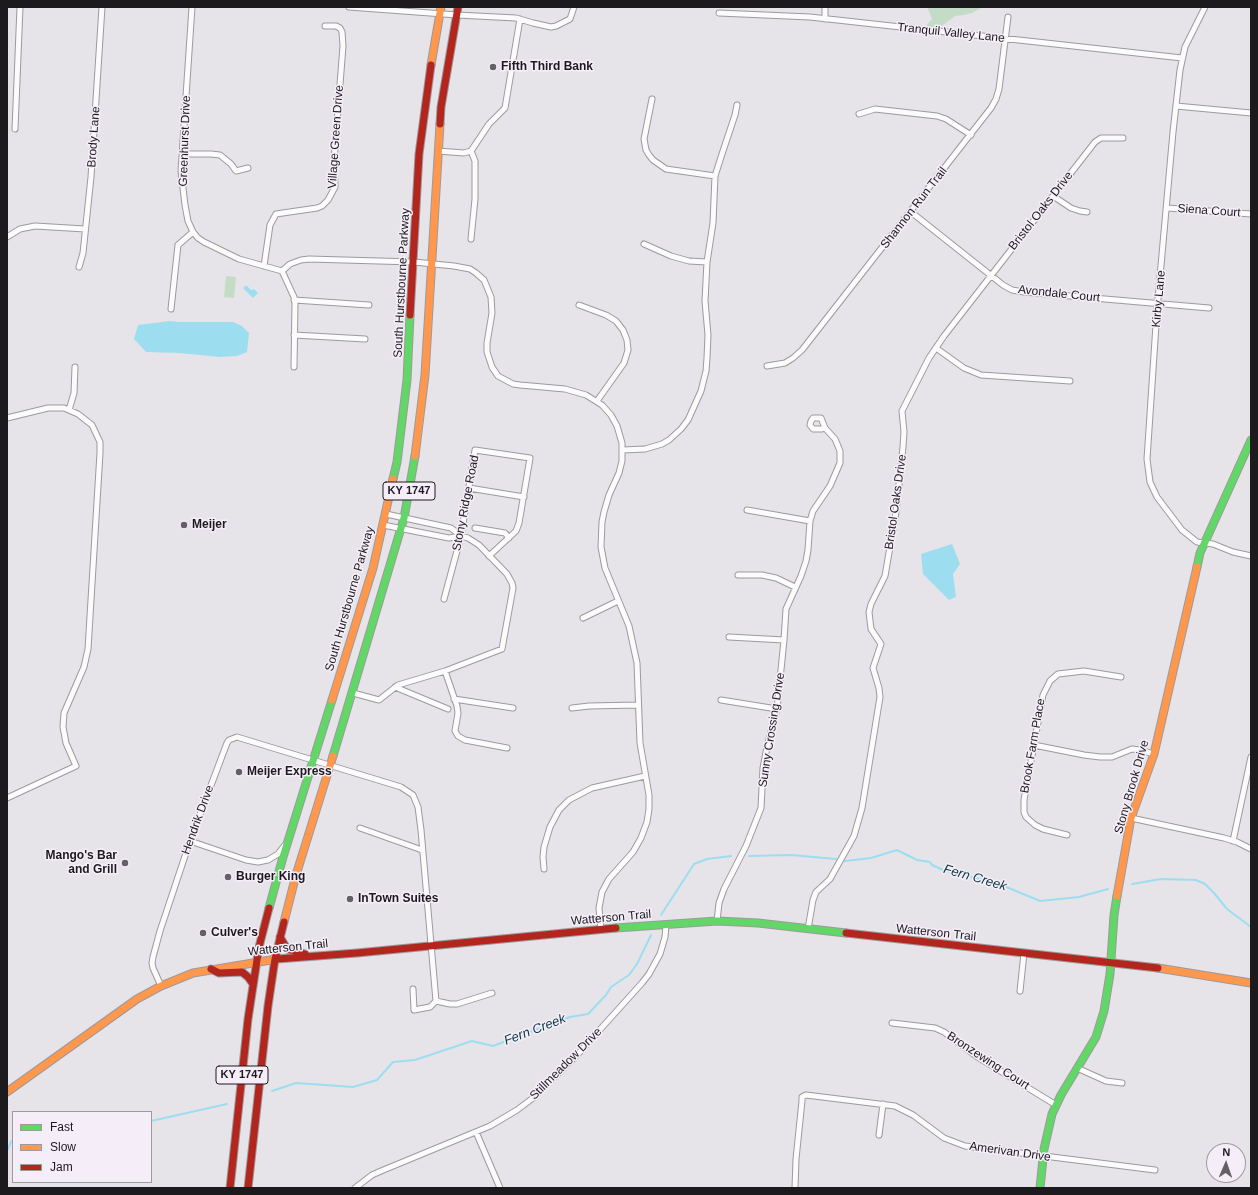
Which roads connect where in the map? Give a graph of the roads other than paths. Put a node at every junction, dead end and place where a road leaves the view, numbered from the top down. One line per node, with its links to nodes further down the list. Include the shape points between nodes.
1 (20, 7): 24 (street)
2 (102, 7): 37 (street, Brody Lane, via 91,177)
3 (192, 7): 29 (street, Greenhurst Drive)
4 (349, 7): 9 (street)
5 (458, 7): 12 (main road, KY 1747)
6 (574, 7): 14 (street, via 570,19 556,26)
7 (825, 7): 15 (street)
8 (1205, 7): 18 (street, Kirby Lane)
9 (372, 8): 10 (street)
10 (440, 10): 12 (street); 42 (main road, South Hurstbourne Parkway / KY 1747, via 427,84 419,154)
11 (719, 13): 15 (street, Tranquil Valley Lane)
12 (457, 15): 14 (street); 27 (main road, KY 1747, via 441,107)
13 (1008, 17): 17 (street, Shannon Run Trail)
14 (520, 19): 28 (street, via 505,108 489,124)
15 (825, 19): 17 (street, Tranquil Valley Lane)
16 (325, 26): 45 (street, Village Green Drive, via 340,28 343,46 334,161 335,187 332,196 322,206 276,214 270,225)
17 (1005, 38): 18 (street, Tranquil Valley Lane); 25 (street, Shannon Run Trail, via 996,99)
18 (1182, 58): 21 (street, Kirby Lane)
19 (652, 99): 31 (street, via 644,139 649,155 666,169)
20 (737, 105): 31 (street)
21 (1176, 106): 22 (street); 33 (street, Kirby Lane)
22 (1251, 113)
23 (859, 114): 25 (street, via 875,109 937,116)
24 (15, 129)
25 (971, 135): 34 (street, Shannon Run Trail)
26 (1123, 138): 32 (street, Bristol Oaks Drive, via 1101,138 1095,142)
27 (438, 150): 28 (street); 44 (main road, KY 1747)
28 (471, 152): 40 (street, via 476,161)
29 (182, 154): 30 (street, via 211,154 220,156 236,171); 38 (street, Greenhurst Drive, via 182,188 188,221)
30 (248, 168)
31 (715, 176): 43 (street, via 713,223)
32 (1053, 196): 35 (street, via 1071,208); 48 (street, Bristol Oaks Drive)
33 (1167, 208): 36 (street, Siena Court); 50 (street, Kirby Lane)
34 (911, 212): 48 (street, Avondale Court); 58 (street, Shannon Run Trail, via 798,354 785,363)
35 (1087, 212)
36 (1251, 214)
37 (85, 229): 39 (street, via 35,226 20,229); 46 (street, Brody Lane)
38 (193, 232): 45 (street, via 210,245); 54 (street, via 178,245)
39 (7, 237)
40 (471, 239)
41 (644, 244): 43 (street, via 671,256)
42 (414, 262): 44 (street); 47 (street, via 301,260 290,264); 71 (main road, South Hurstbourne Parkway / KY 1747, via 408,380 397,462)
43 (707, 262): 67 (street, via 707,358 698,400 688,420 669,440 645,449)
44 (431, 264): 62 (street, via 462,267 484,280 490,291 492,304 487,352 498,376 513,384 575,391); 72 (main road, KY 1747, via 425,375 417,445)
45 (264, 266): 47 (street)
46 (79, 267)
47 (282, 271): 49 (street)
48 (991, 275): 50 (street, Avondale Court, via 1009,288 1024,292); 57 (street, Bristol Oaks Drive)
49 (294, 300): 51 (street); 55 (street)
50 (1158, 304): 53 (street, Avondale Court); 79 (street, Kirby Lane, via 1146,452 1148,474 1153,490 1178,526 1197,542)
51 (369, 305)
52 (580, 305): 62 (street, via 616,321 627,340 628,350 624,363)
53 (1209, 308)
54 (171, 309)
55 (294, 335): 56 (street); 60 (street)
56 (364, 339)
57 (936, 348): 61 (street, via 964,368 982,375); 120 (street, Bristol Oaks Drive, via 902,411 904,447 896,512 885,576 869,612 871,629 881,644 873,668 880,697 862,808 854,836 830,879 816,892)
58 (767, 366)
59 (74, 367): 63 (street, via 74,393)
60 (294, 367)
61 (1070, 381)
62 (597, 401): 67 (street, via 611,415 617,426)
63 (69, 410): 64 (street, via 48,408); 107 (street, via 92,425 100,442 88,649 84,667 64,713 66,743 76,766)
64 (7, 418)
65 (825, 428): 73 (street, Sunny Crossing Drive, via 839,446 840,463)
66 (1251, 440): 79 (main road, Stony Brook Drive)
67 (623, 450): 85 (street, via 619,473 604,512 601,540 605,568)
68 (469, 488): 69 (street); 69 (street, Stony Ridge Road, via 474,450 530,458); 77 (street, Stony Ridge Road)
69 (524, 497): 78 (street, Stony Ridge Road, via 519,523)
70 (747, 510): 73 (street)
71 (386, 514): 72 (street); 74 (main road, South Hurstbourne Parkway / KY 1747)
72 (404, 518): 76 (main road, KY 1747); 77 (street, via 451,528)
73 (810, 521): 83 (street, Sunny Crossing Drive, via 806,561)
74 (383, 526): 76 (street); 104 (main road, South Hurstbourne Parkway / KY 1747, via 373,568)
75 (475, 528): 78 (street, via 505,533)
76 (400, 529): 77 (street, via 449,538); 92 (main road, KY 1747)
77 (461, 536): 80 (street, via 479,545); 84 (street, Stony Ridge Road)
78 (509, 538): 80 (street, Stony Ridge Road)
79 (1205, 543): 81 (street, Kirby Lane); 102 (main road, Stony Brook Drive, via 1200,554)
80 (489, 556): 89 (street, via 512,583 502,649)
81 (1251, 556)
82 (738, 575): 83 (street, via 762,575)
83 (795, 587): 88 (street, Sunny Crossing Drive, via 786,609)
84 (444, 599)
85 (618, 601): 86 (street); 95 (street, via 629,626 637,663)
86 (583, 618)
87 (729, 637): 88 (street)
88 (784, 640): 99 (street, Sunny Crossing Drive)
89 (445, 671): 91 (street); 93 (street)
90 (1121, 677): 100 (street, Brook Farm Place, via 1084,671 1058,674 1050,681 1043,695)
91 (394, 687): 92 (street, via 379,700); 98 (street)
92 (354, 693): 105 (main road, KY 1747)
93 (454, 699): 96 (street); 101 (street, via 458,713 455,731 458,736 465,740)
94 (721, 700): 99 (street)
95 (637, 705): 97 (street); 106 (street)
96 (513, 708)
97 (572, 708)
98 (448, 709)
99 (777, 709): 117 (street, Sunny Crossing Drive, via 766,754 761,808 746,846 724,889)
100 (1034, 745): 102 (street, via 1100,757 1112,757 1132,749); 110 (street, Brook Farm Place, via 1024,812 1035,825)
101 (507, 748)
102 (1154, 754): 108 (main road, Stony Brook Drive)
103 (1251, 757): 112 (street)
104 (313, 761): 105 (street); 111 (street, Hendrik Drive, via 233,738 227,743); 113 (main road, South Hurstbourne Parkway / KY 1747)
105 (330, 766): 115 (street, via 408,790 418,807); 121 (main road, KY 1747, via 296,875)
106 (645, 776): 116 (street, via 592,788 569,800 559,810 550,827 544,848); 119 (street, via 649,809 645,830 633,852 609,879 602,892 599,908)
107 (7, 798)
108 (1131, 818): 112 (street); 127 (main road, Stony Brook Drive, via 1114,915)
109 (360, 828): 115 (street)
110 (1067, 835)
111 (190, 840): 113 (street, via 258,862 278,854); 131 (street, Hendrik Drive, via 153,956 153,968)
112 (1234, 840): 114 (street)
113 (288, 841): 126 (main road, South Hurstbourne Parkway / KY 1747)
114 (1251, 849)
115 (422, 850): 122 (street)
116 (544, 869)
117 (717, 921): 118 (main road, Watterson Trail); 120 (main road, Watterson Trail)
118 (666, 925): 119 (main road, Watterson Trail); 142 (street, Stillmeadow Drive, via 663,944 649,974 578,1054 530,1100 502,1119)
119 (601, 929): 122 (main road, Watterson Trail)
120 (808, 929): 123 (main road, Watterson Trail)
121 (280, 937): 124 (main road, via 287,949); 125 (main road, KY 1747)
122 (431, 946): 124 (main road, Watterson Trail); 135 (street)
123 (1024, 953): 127 (main road, Watterson Trail); 133 (street)
124 (317, 956): 125 (main road, Watterson Trail)
125 (275, 959): 126 (main road, Watterson Trail); 147 (main road, KY 1747)
126 (256, 962): 128 (main road, Watterson Trail); 130 (main road, South Hurstbourne Parkway / KY 1747)
127 (1111, 962): 129 (main road, Watterson Trail); 137 (main road, Stony Brook Drive, via 1100,1027)
128 (211, 969): 130 (main road, via 219,973 242,972); 131 (main road, Watterson Trail, via 184,976)
129 (1251, 983)
130 (253, 984): 146 (main road, South Hurstbourne Parkway / KY 1747)
131 (161, 986): 139 (main road, Watterson Trail, via 127,1006)
132 (413, 989): 135 (street, via 414,1010 430,1007)
133 (1020, 991)
134 (492, 993): 135 (street, via 457,1004)
135 (436, 1001)
136 (892, 1023): 141 (street, Bronzewing Court, via 935,1028 944,1032 976,1056)
137 (1077, 1068): 138 (street, via 1106,1081); 141 (main road, Stony Brook Drive)
138 (1122, 1083)
139 (7, 1092)
140 (883, 1104): 143 (street); 144 (street, Amerivan Drive, via 907,1111 944,1138 956,1143); 150 (street, Amerivan Drive, via 804,1095)
141 (1056, 1105): 144 (main road, Stony Brook Drive, via 1048,1127)
142 (476, 1132): 148 (street, Stillmeadow Drive, via 381,1170); 149 (street)
143 (879, 1135)
144 (1044, 1156): 145 (street, Amerivan Drive); 151 (main road, Stony Brook Drive)
145 (1155, 1170)
146 (230, 1188)
147 (248, 1188)
148 (355, 1188)
149 (500, 1188)
150 (795, 1188)
151 (1040, 1188)

